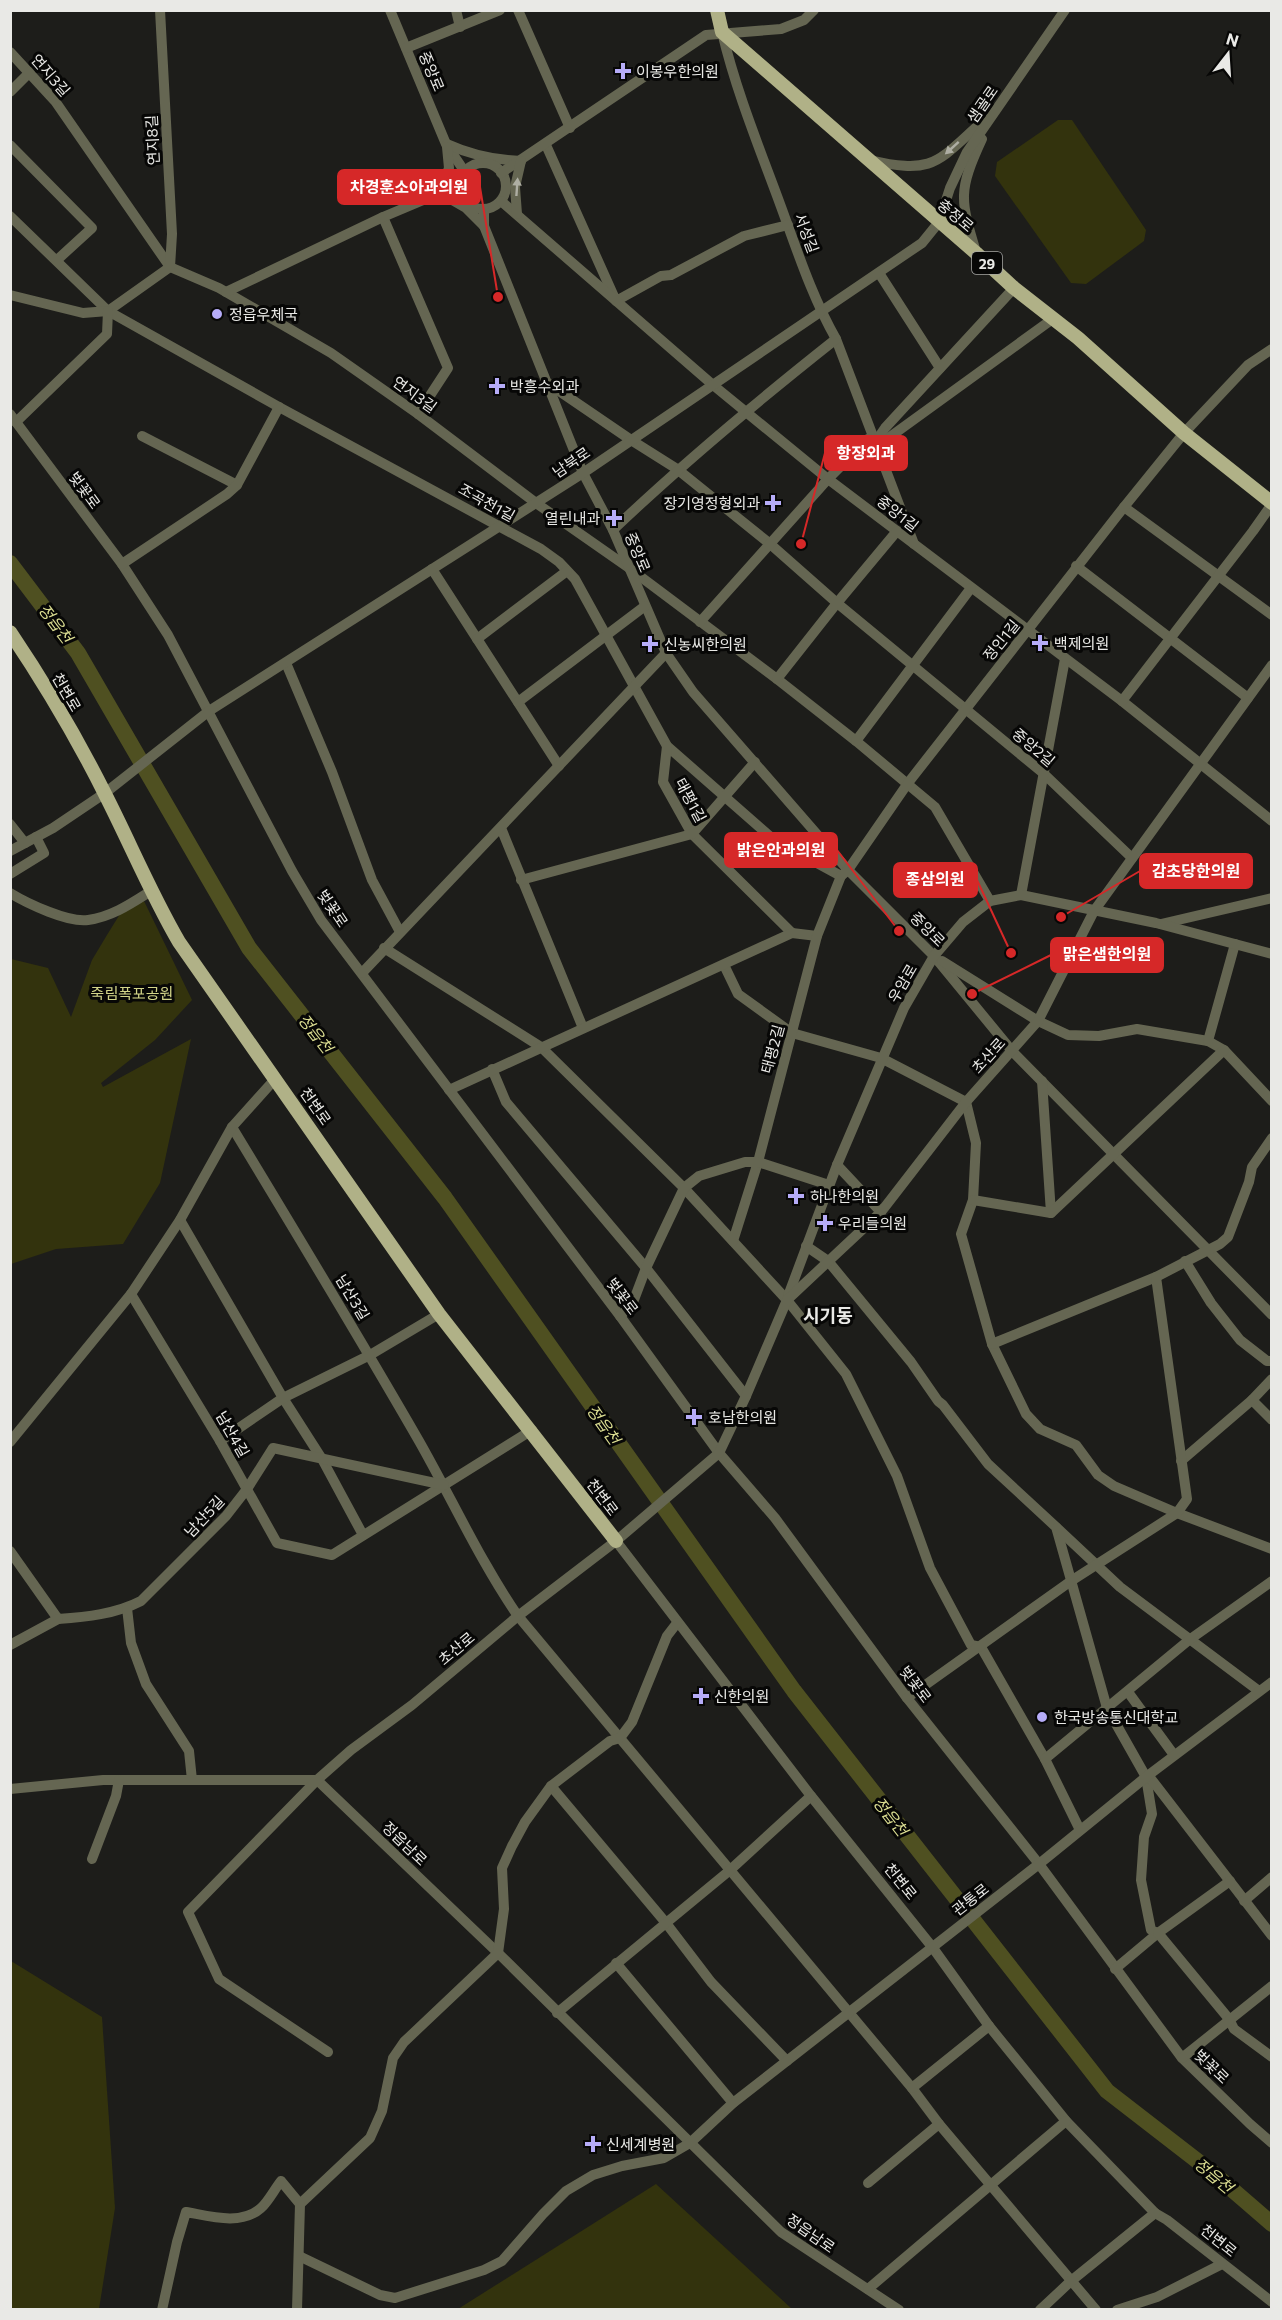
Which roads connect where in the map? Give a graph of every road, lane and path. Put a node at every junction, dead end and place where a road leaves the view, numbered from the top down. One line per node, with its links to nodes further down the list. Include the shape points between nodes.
1 (160, 10): 36 (street, 연지8길, via 172,234)
2 (390, 10): 11 (street, 중앙로)
3 (456, 10): 9 (street)
4 (500, 10): 9 (street)
5 (518, 10): 16 (street)
6 (717, 10): 10 (main road)
7 (814, 10): 10 (street, via 804,20 781,29)
8 (1065, 10): 15 (street, 샘골로)
9 (460, 27): 11 (street)
10 (722, 32): 16 (street, via 706,34 691,43); 20 (main road, 충정로 / 29); 32 (street, 서성길, via 733,78)
11 (406, 48): 17 (street, 중앙로)
12 (10, 52): 13 (street, 연지3길)
13 (30, 72): 14 (street); 36 (street, 연지3길, via 55,101)
14 (10, 92)
15 (996, 109): 20 (street, one-way to 20, via 929,164 899,167); 31 (street, 샘골로, via 958,169); 34 (street, via 969,166 963,189 963,208)
16 (570, 128): 19 (street)
17 (446, 144): 21 (street, via 494,160); 22 (street); 25 (street, via 449,168)
18 (10, 145): 35 (street, via 92,228)
19 (546, 145): 21 (street); 41 (street)
20 (868, 160): 31 (main road, 충정로 / 29)
21 (521, 161): 23 (street); 28 (street, one-way to 21, via 516,187)
22 (465, 172): 23 (street, via 486,164); 24 (street)
23 (501, 174): 26 (street, via 506,188)
24 (461, 189): 25 (street); 27 (street, via 470,204)
25 (440, 193): 30 (street); 33 (street, via 466,208)
26 (501, 201): 27 (street); 28 (street, 중앙1길)
27 (484, 209): 33 (street)
28 (517, 214): 33 (street, via 504,209 490,214); 41 (street, 중앙1길)
29 (10, 216): 35 (street, 조곡천1길)
30 (383, 217): 39 (street); 52 (street, via 448,368)
31 (939, 222): 34 (main road, 충정로 / 29); 37 (street, 남북로, via 922,243)
32 (788, 225): 41 (street, via 744,236); 43 (street, 서성길)
33 (484, 226): 48 (street, 중앙로)
34 (976, 253): 38 (main road, 충정로 / 29)
35 (57, 260): 42 (street, 조곡천1길)
36 (170, 267): 39 (street, 연지3길); 42 (street)
37 (879, 273): 43 (street, 남북로); 47 (street)
38 (1014, 288): 44 (main road, 충정로 / 29); 47 (street)
39 (226, 292): 52 (street, 연지3길, via 331,353)
40 (10, 295): 42 (street, via 83,314)
41 (616, 301): 49 (street, 중앙1길)
42 (108, 311): 50 (street, 조곡천1길); 53 (street, 벚꽃로, via 107,334)
43 (821, 313): 45 (street, 서성길); 49 (street, 남북로)
44 (1054, 318): 54 (main road, 충정로 / 29); 57 (street)
45 (836, 339): 51 (street); 57 (street, 서성길)
46 (1272, 348): 54 (street, 정인1길, via 1248,365)
47 (940, 369): 57 (street, via 885,428)
48 (545, 382): 56 (street, 중앙2길); 59 (street, 중앙로)
49 (713, 385): 51 (street, 중앙1길); 56 (street, 남북로)
50 (279, 407): 61 (street); 65 (street, 조곡천1길)
51 (745, 411): 58 (street); 60 (street, 중앙1길)
52 (418, 414): 63 (street, 연지3길)
53 (13, 418): 70 (street, 벚꽃로)
54 (1184, 433): 62 (main road, 충정로 / 29); 64 (street, 정인1길)
55 (142, 436): 61 (street)
56 (631, 440): 58 (street, 중앙2길); 59 (street, 남북로)
57 (876, 444): 60 (street, via 868,439); 69 (street, 서성길)
58 (677, 469): 66 (street, 중앙로); 68 (street, 중앙2길)
59 (583, 472): 63 (street, 남북로); 66 (street, 중앙로)
60 (828, 479): 67 (street, 중앙1길); 68 (street)
61 (237, 485): 70 (street)
62 (1272, 503): 75 (street)
63 (536, 504): 65 (street, 남북로); 72 (street, 연지3길)
64 (1124, 507): 71 (street, 정인1길); 75 (street)
65 (500, 526): 73 (street, 남북로); 74 (street, 조곡천1길, via 541,549)
66 (613, 530): 72 (street, 중앙로)
67 (897, 531): 69 (street, 중앙1길); 77 (street)
68 (769, 543): 77 (street, 중앙2길); 80 (street)
69 (915, 545): 76 (street, 중앙1길)
70 (122, 564): 97 (street, 벚꽃로, via 168,635)
71 (1076, 566): 81 (street, 정인1길); 84 (street)
72 (629, 568): 78 (street, 중앙로); 80 (street, 연지3길)
73 (432, 569): 85 (street); 88 (street, 남북로)
74 (567, 571): 83 (street, 조곡천1길); 85 (street)
75 (1217, 575): 79 (street); 84 (street)
76 (971, 588): 81 (street, 중앙1길); 90 (street)
77 (837, 603): 90 (street, 중앙2길); 91 (street)
78 (645, 606): 83 (street); 86 (street, 중앙로)
79 (1272, 615)
80 (700, 621): 91 (street, 연지3길)
81 (1027, 631): 87 (street, 중앙1길); 96 (street, 정인1길)
82 (10, 632): 105 (main road, 천변로)
83 (607, 634): 92 (street, 조곡천1길); 95 (street)
84 (1169, 637): 93 (street); 94 (street)
85 (477, 639): 95 (street)
86 (666, 653): 92 (street); 100 (street, 중앙로, via 693,692)
87 (1065, 659): 94 (street, 중앙1길); 103 (street)
88 (286, 663): 97 (street, 남북로); 125 (street, via 372,880)
89 (1272, 665): 93 (street, 초산로)
90 (911, 666): 96 (street, 중앙2길); 98 (street)
91 (777, 680): 98 (street, 연지3길)
92 (633, 688): 99 (street, 조곡천1길); 102 (street)
93 (1248, 698): 101 (street, 초산로)
94 (1122, 701): 101 (street, 중앙1길)
95 (518, 702): 102 (street)
96 (964, 709): 103 (street, 중앙2길); 104 (street, 정인1길)
97 (209, 711): 105 (street, 남북로); 133 (street, 벚꽃로, via 292,871 321,920)
98 (856, 741): 104 (street, 연지3길)
99 (667, 746): 106 (street, 조곡천1길); 110 (street, 태평1길, via 663,782)
100 (755, 762): 106 (street); 115 (street, 중앙로)
101 (1200, 762): 107 (street, 중앙1길); 113 (street, 초산로)
102 (559, 766): 109 (street)
103 (1042, 773): 113 (street, 중앙2길); 120 (street)
104 (908, 783): 115 (street, 정인1길); 122 (street, 연지3길, via 934,807)
105 (105, 793): 111 (street, 남북로); 118 (main road, 천변로)
106 (727, 797): 110 (street); 115 (street, 조곡천1길, via 773,839)
107 (1272, 821)
108 (11, 825): 112 (street)
109 (501, 828): 117 (street); 125 (street)
110 (692, 834): 117 (street); 126 (street, 태평1길)
111 (36, 837): 112 (street, 남북로); 114 (street, via 44,853)
112 (18, 847): 114 (street)
113 (1132, 858): 123 (street, 초산로)
114 (27, 864): 116 (street)
115 (845, 873): 127 (street, 태평2길); 131 (street, 중앙로)
116 (10, 874)
117 (521, 879): 135 (street)
118 (151, 891): 119 (street, via 109,916 86,921 30,905); 143 (main road, 천변로, via 179,942)
119 (10, 893)
120 (1021, 895): 122 (street, 우암로); 123 (street, 우암로)
121 (1272, 898): 124 (street)
122 (990, 901): 131 (street, 우암로, via 963,922)
123 (1094, 910): 124 (street, 우암로); 134 (street, 초산로)
124 (1159, 924): 128 (street, 우암로)
125 (400, 932): 129 (street)
126 (792, 933): 127 (street); 132 (street)
127 (817, 936): 136 (street, 태평2길)
128 (1235, 944): 130 (street, 우암로); 137 (street)
129 (384, 948): 133 (street); 138 (street)
130 (1272, 954)
131 (934, 956): 134 (street); 140 (street, 중앙로); 141 (street, 우암로)
132 (724, 965): 135 (street); 136 (street, via 738,994)
133 (362, 973): 145 (street, 벚꽃로)
134 (1038, 1021): 137 (street, via 1068,1035 1099,1036 1137,1029); 140 (street, 초산로)
135 (583, 1028): 138 (street)
136 (792, 1033): 141 (street); 151 (street, 태평2길)
137 (1208, 1041): 139 (street)
138 (541, 1047): 142 (street); 154 (street)
139 (1224, 1050): 146 (street); 150 (street)
140 (1012, 1051): 144 (street, 중앙로); 147 (street, 초산로)
141 (881, 1058): 147 (street); 152 (street, 우암로)
142 (492, 1070): 145 (street); 164 (street, via 506,1101)
143 (276, 1078): 148 (street); 168 (main road, 천변로)
144 (1042, 1081): 150 (street, 중앙로); 157 (street)
145 (448, 1090): 170 (street, 벚꽃로)
146 (1272, 1101)
147 (966, 1102): 155 (street, via 976,1143); 156 (street, 초산로)
148 (232, 1127): 158 (street); 172 (street, 남산3길)
149 (1272, 1138): 161 (street, via 1252,1167 1227,1237)
150 (1114, 1155): 157 (street); 161 (street, 중앙로)
151 (758, 1162): 153 (street); 154 (street, via 745,1162 699,1176); 159 (street, 태평2길)
152 (837, 1166): 153 (street, 우암로); 156 (street)
153 (829, 1185): 160 (street, 우암로)
154 (684, 1188): 159 (street); 164 (street)
155 (973, 1200): 157 (street); 171 (street, via 961,1234)
156 (881, 1212): 163 (street, 초산로)
157 (1051, 1213)
158 (180, 1220): 166 (street); 176 (street)
159 (734, 1241): 167 (street)
160 (806, 1246): 163 (street); 167 (street, 우암로)
161 (1208, 1251): 162 (street); 169 (street, 중앙로)
162 (1185, 1260): 165 (street); 173 (street, via 1240,1340)
163 (828, 1261): 167 (street, 초산로); 188 (street, via 988,1464)
164 (646, 1268): 170 (street, via 632,1305); 175 (street)
165 (1156, 1277): 171 (street); 184 (street)
166 (131, 1294): 180 (street, 남산4길); 181 (street)
167 (787, 1300): 175 (street, 초산로); 202 (street, via 846,1374 897,1476 930,1568 971,1645)
168 (439, 1314): 172 (street); 179 (main road, 천변로)
169 (1272, 1315)
170 (620, 1316): 182 (street, 벚꽃로)
171 (992, 1344): 187 (street, via 1026,1414 1040,1429 1076,1445 1098,1475 1114,1486)
172 (370, 1355): 176 (street); 185 (street, 남산3길)
173 (1272, 1361)
174 (1272, 1378): 177 (street)
175 (746, 1396): 182 (street, 초산로)
176 (283, 1398): 180 (street); 183 (street)
177 (1252, 1400): 178 (street); 184 (street)
178 (1272, 1420)
179 (532, 1430): 185 (street); 190 (main road, 천변로)
180 (220, 1441): 186 (street, 남산4길)
181 (10, 1442)
182 (719, 1453): 190 (street, 초산로); 206 (street, 벚꽃로, via 775,1518)
183 (322, 1459): 185 (street, 남산5길); 186 (street, 남산5길, via 273,1448); 189 (street)
184 (1181, 1461): 187 (street, via 1187,1499)
185 (444, 1485): 189 (street); 197 (street, 남산3길)
186 (247, 1489): 189 (street, 남산4길, via 277,1543 332,1555); 196 (street, 남산5길, via 226,1516 141,1601)
187 (1177, 1513): 191 (street); 193 (street)
188 (1056, 1527): 193 (street); 194 (street)
189 (363, 1535)
190 (616, 1541): 197 (street, 초산로); 199 (street, 천변로)
191 (1272, 1549)
192 (12, 1555): 198 (street)
193 (1098, 1564): 194 (street); 200 (street, via 1120,1587)
194 (1071, 1581): 202 (street); 207 (street)
195 (1272, 1581): 200 (street)
196 (127, 1608): 198 (street, 남산5길); 213 (street, via 131,1643 146,1684 189,1750)
197 (518, 1616): 208 (street, 남산3길); 214 (street, 초산로)
198 (58, 1618): 201 (street)
199 (677, 1623): 208 (street, via 667,1636 632,1722); 217 (street, 천변로)
200 (1189, 1640): 204 (street); 205 (street)
201 (10, 1645)
202 (981, 1647): 206 (street); 210 (street)
203 (1272, 1682): 204 (street, 관통로)
204 (1259, 1691): 209 (street, 관통로)
205 (1128, 1692): 207 (street); 209 (street)
206 (907, 1698): 220 (street, 벚꽃로)
207 (1107, 1708): 210 (street); 211 (street)
208 (620, 1738): 215 (street, via 610,1740); 221 (street, 남산3길)
209 (1174, 1755): 211 (street, 관통로)
210 (1045, 1759): 218 (street)
211 (1147, 1776): 218 (street, 관통로); 223 (street); 226 (street, via 1152,1814 1144,1837 1141,1880 1151,1930)
212 (118, 1780): 213 (street); 216 (street); 219 (street, via 116,1796)
213 (192, 1780): 214 (street)
214 (317, 1780): 229 (street, 정읍남로); 237 (street, 초산로, via 188,1912 219,1979)
215 (551, 1786): 225 (street); 229 (street, via 525,1822 502,1868 504,1909)
216 (10, 1789)
217 (811, 1796): 221 (street); 228 (street, 천변로)
218 (1080, 1830): 220 (street, 관통로)
219 (92, 1859)
220 (1039, 1864): 228 (street, 관통로); 231 (street, 벚꽃로)
221 (729, 1870): 225 (street); 234 (street, 남산3길)
222 (1272, 1877): 224 (street)
223 (1230, 1881): 224 (street); 226 (street)
224 (1244, 1900): 227 (street)
225 (666, 1923): 230 (street); 240 (street, via 711,1982)
226 (1158, 1933): 231 (street); 235 (street)
227 (1272, 1936)
228 (933, 1948): 234 (street, 관통로); 236 (street, 천변로)
229 (498, 1953): 233 (street, 정읍남로); 249 (street, via 404,2042 393,2058 382,2111 370,2138)
230 (616, 1963): 233 (street); 242 (street)
231 (1115, 1970): 239 (street, 벚꽃로)
232 (1272, 1986): 235 (street)
233 (557, 2013): 245 (street, 정읍남로)
234 (848, 2014): 240 (street, 관통로); 241 (street, 남산3길)
235 (1229, 2019): 238 (street, via 1234,2029); 239 (street)
236 (989, 2026): 241 (street); 243 (street, 천변로)
237 (328, 2052)
238 (1272, 2057)
239 (1182, 2058): 246 (street, 벚꽃로)
240 (787, 2061): 242 (street, 관통로)
241 (912, 2088): 244 (street, 남산3길)
242 (733, 2103): 245 (street, 관통로)
243 (1066, 2121): 248 (street); 250 (street, 천변로)
244 (939, 2124): 247 (street); 248 (street, 남산3길)
245 (690, 2143): 251 (street, via 664,2158 593,2175 566,2192 502,2261 416,2292 395,2298 380,2295); 254 (street, 정읍남로, via 781,2232)
246 (1272, 2143)
247 (868, 2183)
248 (990, 2184): 253 (street, 남산3길); 254 (street)
249 (300, 2204): 251 (street); 256 (street, via 281,2181 261,2209 242,2218 186,2212)
250 (1155, 2213): 252 (street, 천변로); 253 (street)
251 (299, 2256): 257 (street)
252 (1222, 2264): 255 (street, 천변로); 261 (street, via 1156,2297)
253 (1071, 2281): 259 (street); 260 (street, 남산3길)
254 (868, 2289): 258 (street, 정읍남로)
255 (1272, 2302)
256 (162, 2310)
257 (297, 2310)
258 (899, 2310)
259 (1040, 2310)
260 (1096, 2310)
261 (1117, 2310)

